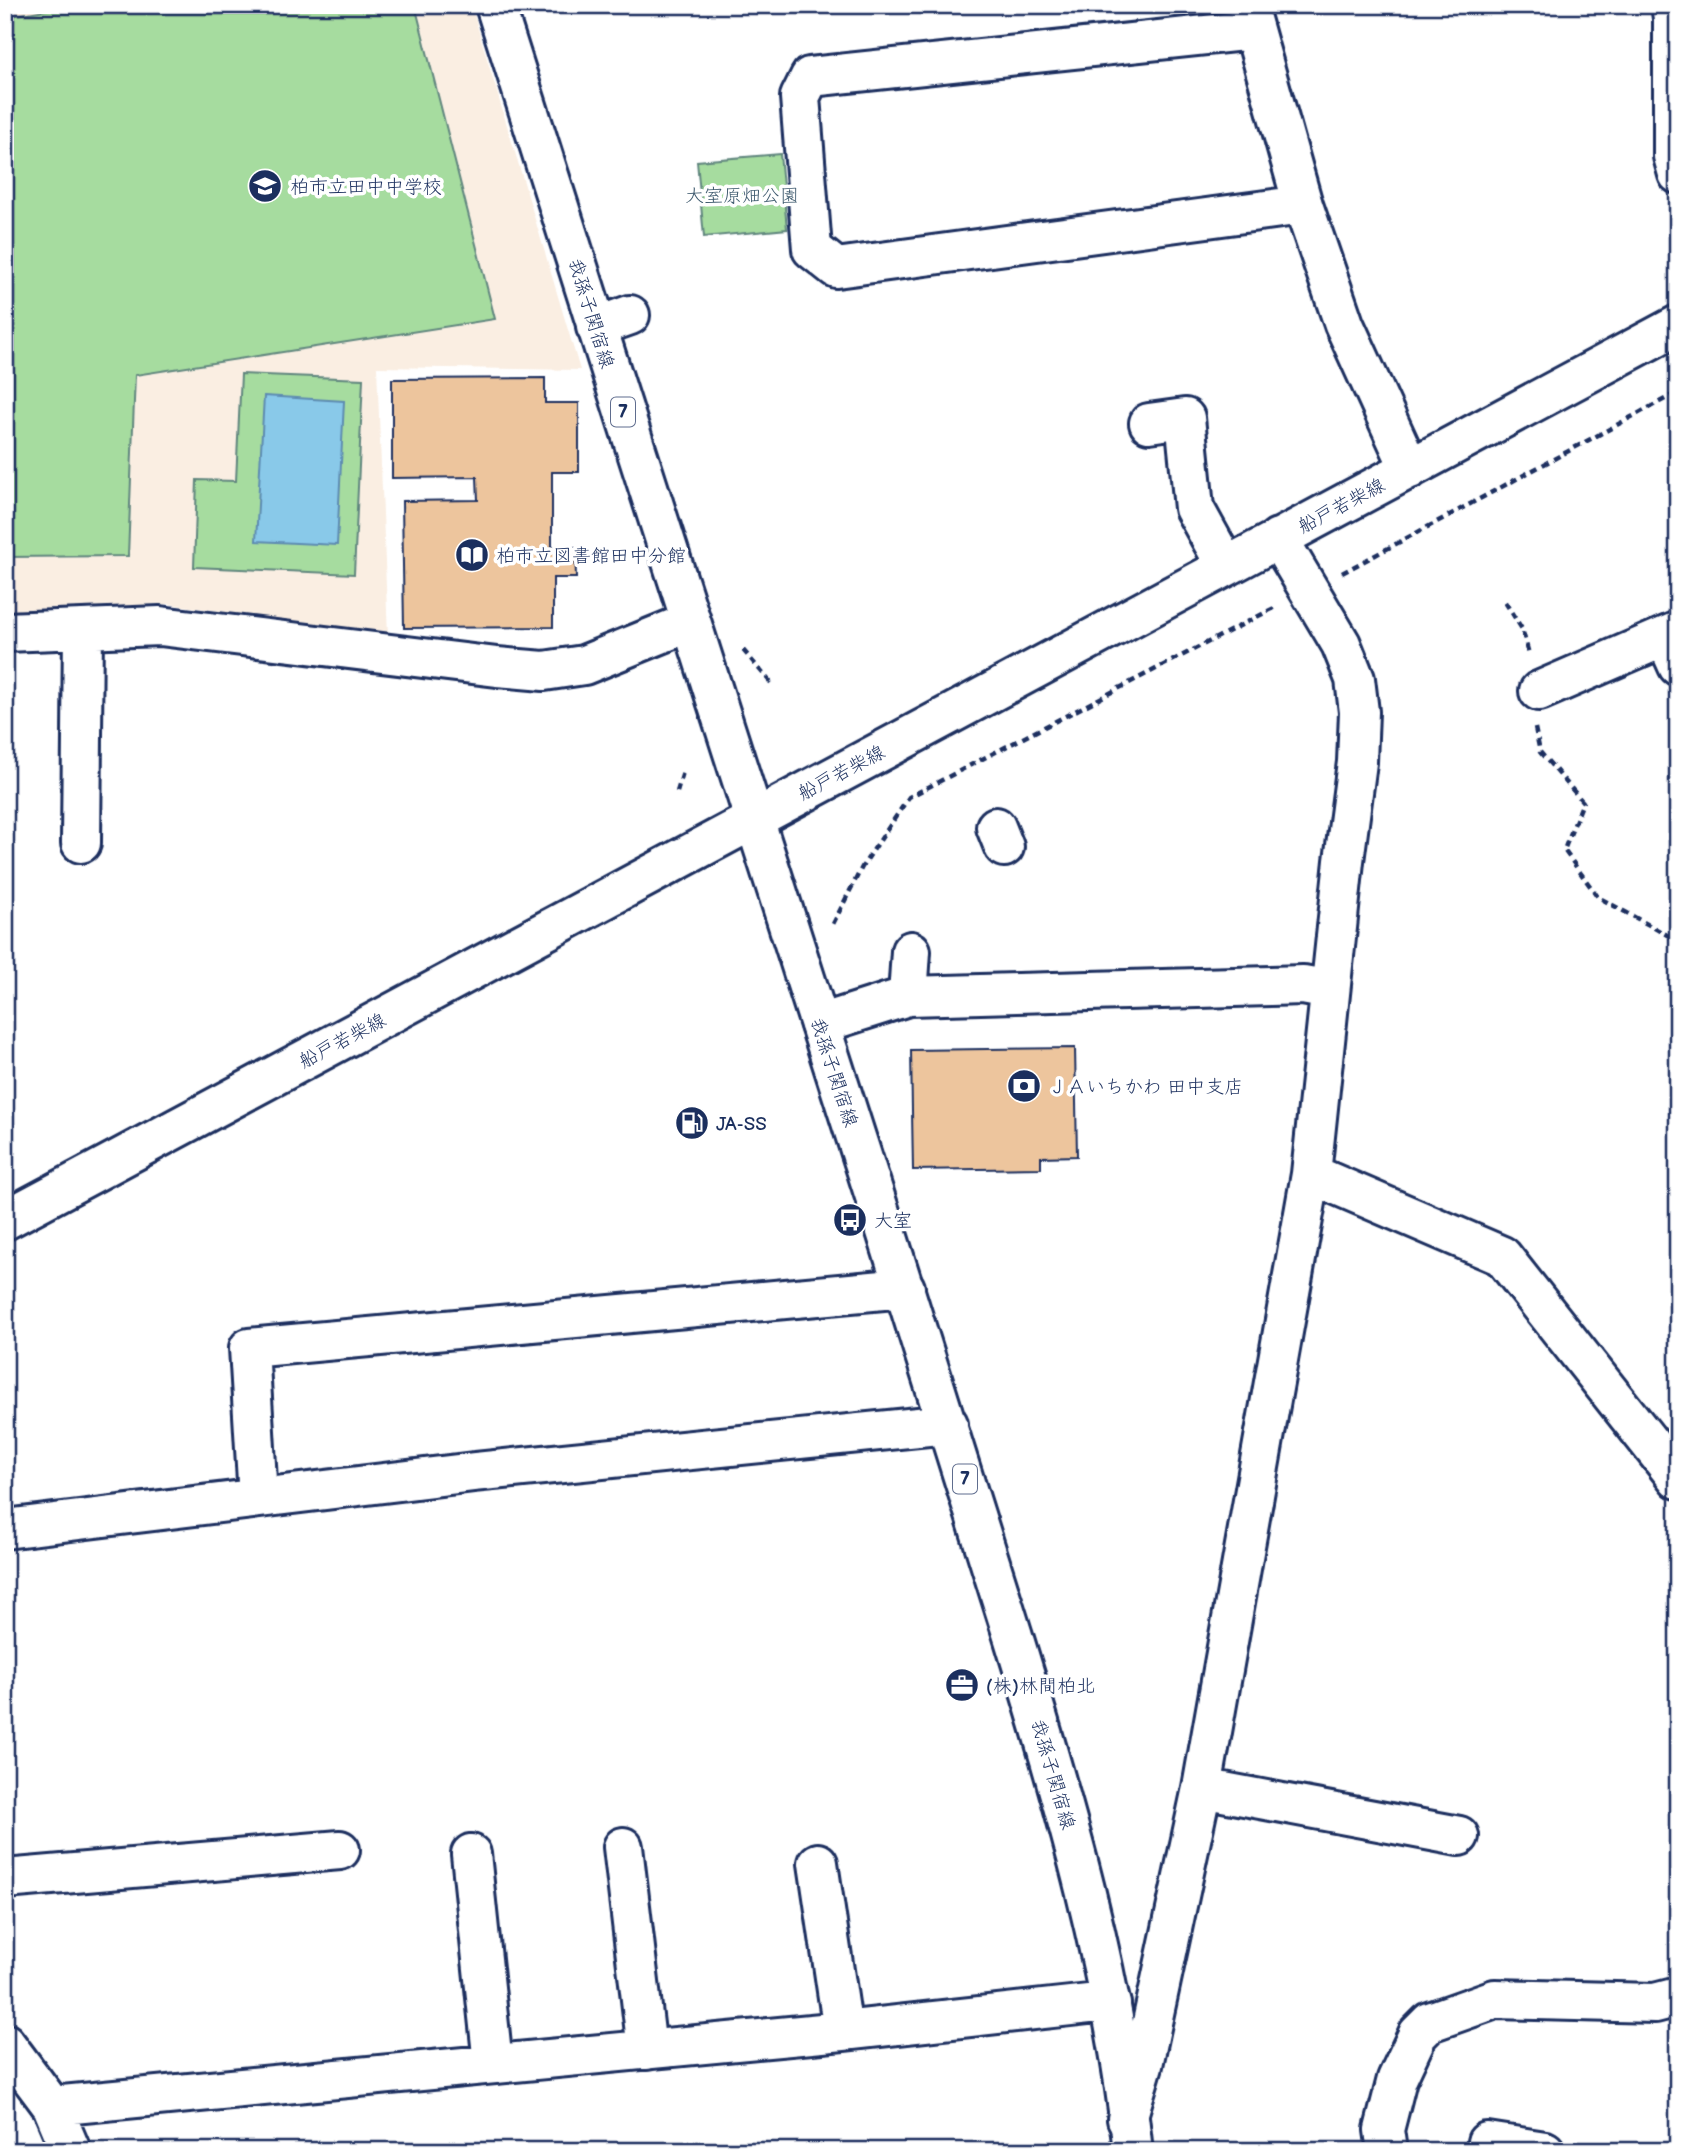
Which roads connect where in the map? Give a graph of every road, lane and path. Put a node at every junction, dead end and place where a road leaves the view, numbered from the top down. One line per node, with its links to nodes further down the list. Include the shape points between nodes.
1 (495, 5): 15 (street, 我孫子関宿線 / 7, via 613,321)
2 (1671, 5): 4 (street, via 1673,156)
3 (1250, 17): 5 (street); 5 (street, via 810,77 800,97 813,249 836,268)
4 (1678, 174)
5 (1303, 205): 9 (street, via 1344,324)
6 (1678, 325): 9 (street, 船戸若柴線)
7 (1678, 392): 12 (path)
8 (1149, 424): 11 (street, via 1185,418 1194,508)
9 (1410, 469): 10 (street, 船戸若柴線)
10 (1278, 538): 11 (street, 船戸若柴線); 27 (street, via 1341,644 1355,679 1359,712)
11 (1226, 566): 22 (street, 船戸若柴線)
12 (1338, 575)
13 (1505, 602): 19 (path, via 1522,629)
14 (1279, 606): 24 (path, via 909,797 862,867)
15 (690, 622): 16 (street, via 584,665 544,671 160,626); 22 (street, 我孫子関宿線 / 7)
16 (83, 629): 17 (street); 23 (street)
17 (5, 632)
18 (1673, 644): 19 (street)
19 (1539, 691): 25 (path, via 1534,730 1540,752 1583,802 1564,850 1598,897)
20 (683, 772): 21 (path)
21 (677, 792)
22 (755, 818): 29 (street, 我孫子関宿線 / 7); 31 (street, 船戸若柴線)
23 (81, 843)
24 (833, 924)
25 (1678, 941)
26 (911, 951): 28 (street)
27 (1330, 990): 28 (street, via 1108,975 1007,979); 30 (street)
28 (908, 996): 29 (street)
29 (820, 1024): 32 (street, 我孫子関宿線 / 7)
30 (1311, 1174): 34 (street, via 1502,1256); 37 (street)
31 (5, 1220)
32 (905, 1288): 33 (street, 我孫子関宿線 / 7); 35 (street, via 249,1348)
33 (948, 1424): 35 (street); 45 (street, 我孫子関宿線 / 7, via 1047,1748)
34 (1678, 1479)
35 (258, 1498): 36 (street)
36 (5, 1529)
37 (1202, 1788): 38 (street); 51 (street)
38 (1459, 1836)
39 (623, 1847): 48 (street)
40 (340, 1850): 43 (street)
41 (471, 1854): 49 (street)
42 (818, 1863): 46 (street)
43 (5, 1879)
44 (1678, 1997): 55 (street, via 1655,2003 1495,1999 1430,2022 1418,2034 1397,2079 1384,2130)
45 (1111, 2004): 46 (street); 51 (street, 我孫子関宿線 / 7)
46 (843, 2031): 48 (street)
47 (5, 2043): 50 (street)
48 (647, 2050): 49 (street)
49 (493, 2064): 50 (street)
50 (52, 2106): 53 (street)
51 (1131, 2133): 54 (street)
52 (1487, 2142): 56 (street)
53 (71, 2151)
54 (1116, 2151)
55 (1387, 2151)
56 (1545, 2151)

